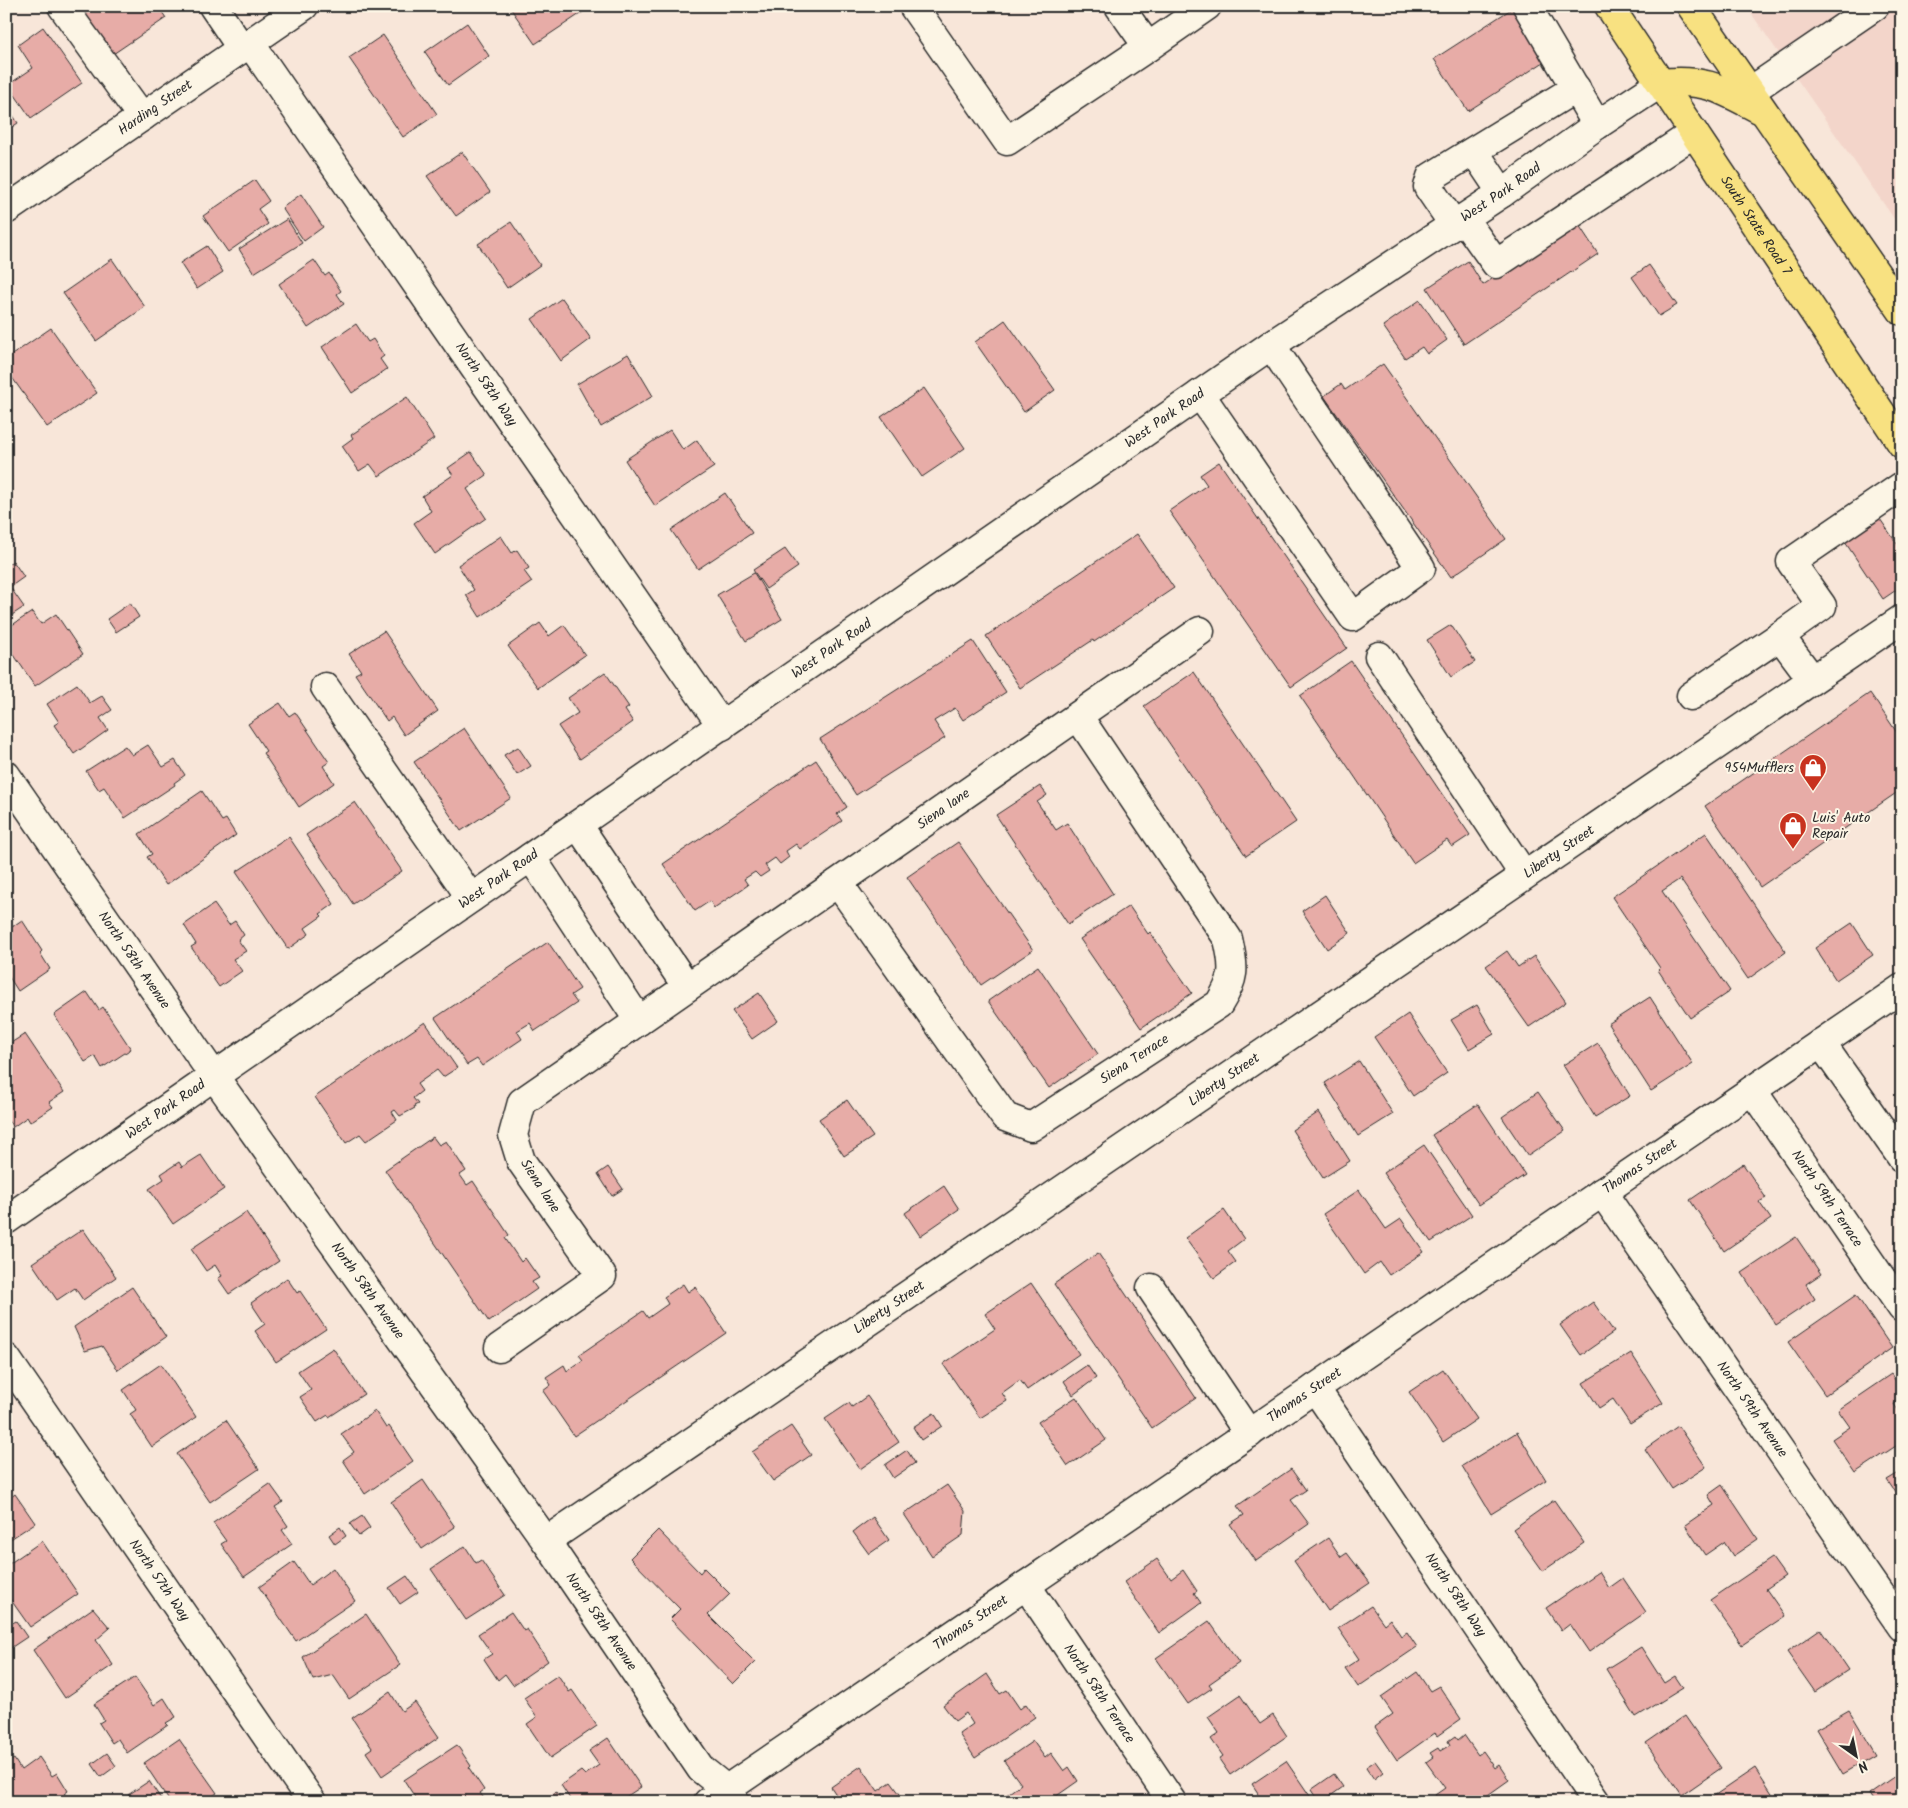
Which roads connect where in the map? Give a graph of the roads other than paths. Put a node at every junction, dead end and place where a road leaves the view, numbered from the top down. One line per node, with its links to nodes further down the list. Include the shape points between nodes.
1 (62, 6): 16 (street)
2 (214, 6): 11 (street, North 58th Way)
3 (304, 6): 11 (street, Harding Street)
4 (913, 6): 12 (street, via 1006,142)
5 (1119, 6): 12 (street)
6 (1207, 6): 12 (street)
7 (1527, 6): 14 (street)
8 (1609, 6): 13 (main road, South State Road 7)
9 (1691, 6): 15 (main road)
10 (1875, 6): 15 (street)
11 (246, 46): 16 (street, Harding Street); 36 (street, North 58th Way)
12 (1148, 48)
13 (1661, 83): 15 (main road, via 1702,83); 17 (street, West Park Road); 18 (main road, South State Road 7)
14 (1576, 88): 17 (street); 19 (street)
15 (1757, 102): 23 (main road)
16 (142, 117): 21 (street, Harding Street)
17 (1597, 125): 20 (street, West Park Road)
18 (1694, 132): 22 (street, via 1496,264); 26 (main road, South State Road 7)
19 (1474, 151): 20 (street); 22 (street, via 1431,177 1428,186)
20 (1502, 194): 22 (street, West Park Road)
21 (6, 210)
22 (1459, 222): 24 (street, West Park Road)
23 (1902, 311)
24 (1271, 345): 25 (street, West Park Road); 25 (street, via 1422,568 1353,617)
25 (1200, 394): 36 (street, West Park Road)
26 (1902, 444)
27 (1902, 486): 30 (street, via 1791,562 1822,606)
28 (1902, 618): 32 (street, Liberty Street)
29 (1200, 631): 35 (street, Siena lane)
30 (1780, 636): 32 (street); 34 (street)
31 (1379, 656): 40 (street)
32 (1812, 679): 40 (street, Liberty Street)
33 (325, 688): 42 (street)
34 (1691, 696)
35 (1078, 716): 41 (street, Siena lane); 41 (street, Siena Terrace, via 1228,940 1233,963 1231,978 1219,1004 1031,1126 1006,1117)
36 (722, 726): 38 (street, West Park Road)
37 (6, 775): 47 (street, North 58th Avenue)
38 (578, 825): 39 (street, West Park Road); 43 (street)
39 (531, 857): 42 (street, West Park Road); 45 (street)
40 (1524, 875): 59 (street, Liberty Street)
41 (838, 883): 43 (street, Siena lane)
42 (472, 898): 47 (street, West Park Road)
43 (687, 987): 45 (street, Siena lane)
44 (1902, 988): 46 (street, Thomas Street)
45 (639, 1020): 55 (street, Siena lane, via 522,1102 513,1135 521,1162 602,1276)
46 (1821, 1043): 48 (street, Thomas Street); 49 (street)
47 (214, 1076): 51 (street, West Park Road); 59 (street, North 58th Avenue)
48 (1752, 1090): 50 (street, Thomas Street); 52 (street, North 59th Terrace)
49 (1902, 1158)
50 (1602, 1192): 57 (street, Thomas Street); 61 (street, North 59th Avenue)
51 (6, 1220)
52 (1894, 1280): 54 (street, North 59th Terrace)
53 (1151, 1288): 58 (street)
54 (1902, 1308)
55 (500, 1348)
56 (6, 1358): 63 (street, North 57th Way)
57 (1315, 1388): 58 (street, Thomas Street); 65 (street, North 58th Way)
58 (1249, 1434): 60 (street, Thomas Street)
59 (546, 1541): 62 (street, North 58th Avenue)
60 (1026, 1585): 62 (street, Thomas Street); 64 (street, North 58th Terrace)
61 (1902, 1626)
62 (723, 1798)
63 (312, 1802)
64 (1172, 1802)
65 (1596, 1802)

